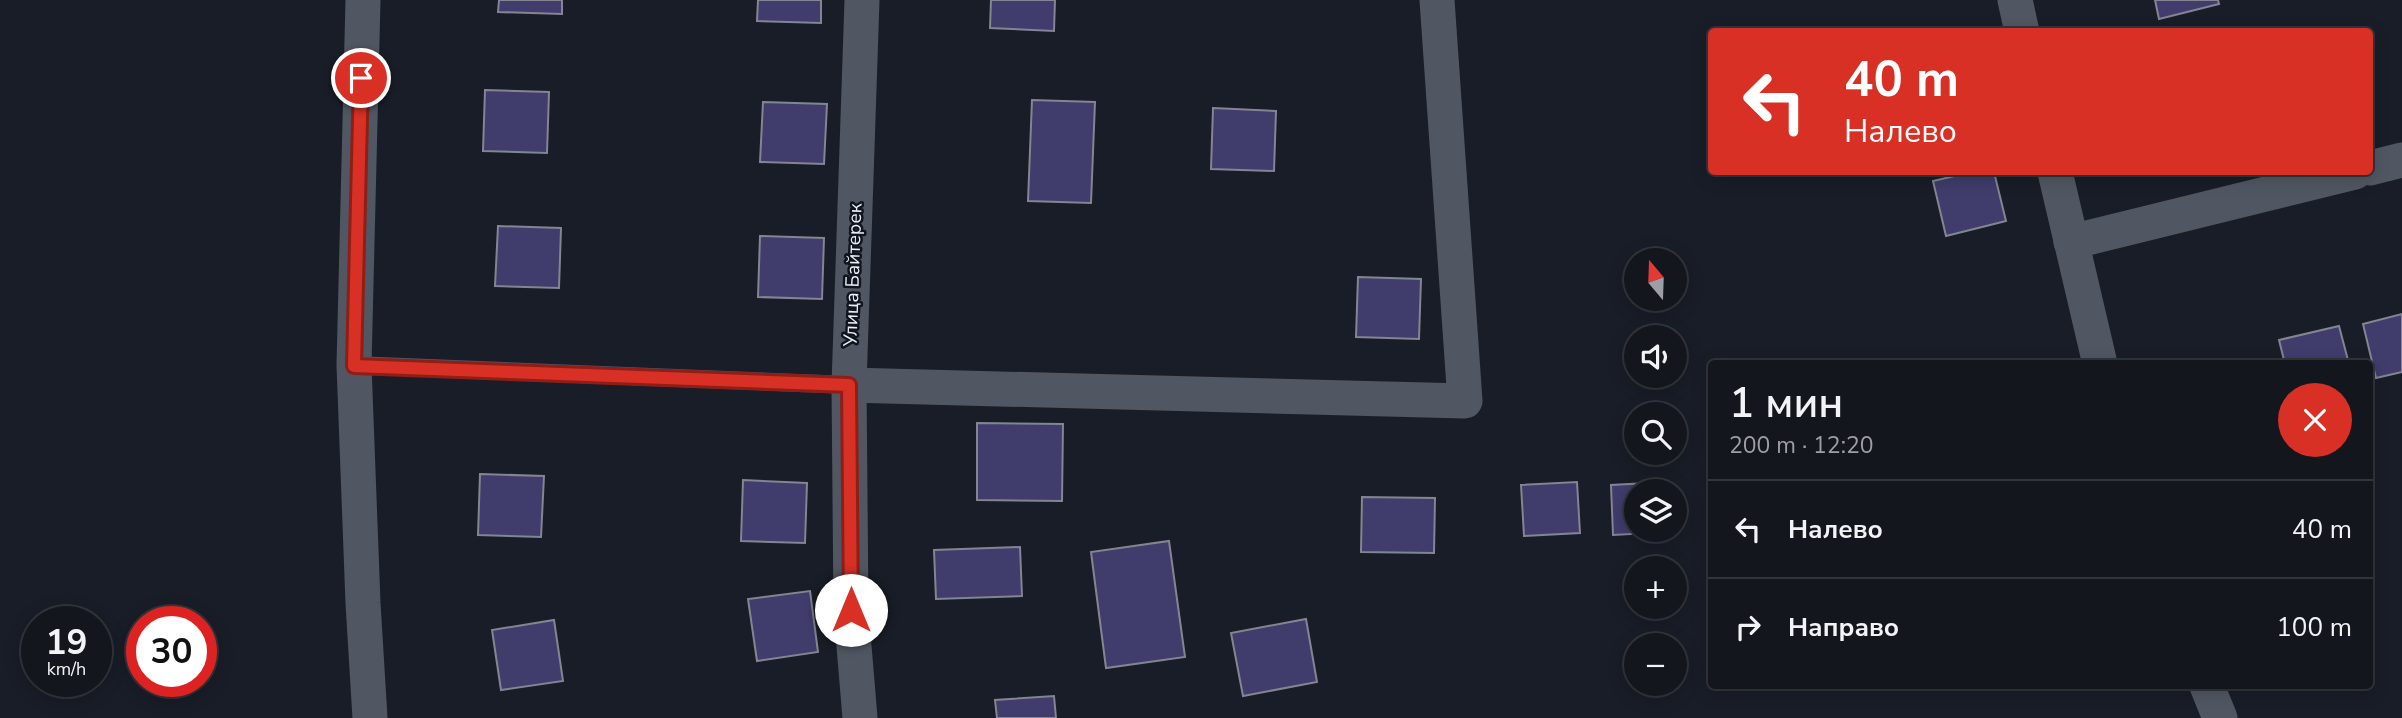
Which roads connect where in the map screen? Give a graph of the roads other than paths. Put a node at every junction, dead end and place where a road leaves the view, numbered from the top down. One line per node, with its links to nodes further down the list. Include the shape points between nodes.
1 (363, 0): 12 (street)
2 (862, 0): 13 (street, Улица Байтерек)
3 (1437, 0): 13 (street, via 1465,401)
4 (2015, 0): 5 (street)
5 (2021, 28)
6 (2402, 160): 7 (street)
7 (2373, 167)
8 (2056, 175): 10 (street)
9 (2343, 175): 10 (street)
10 (2071, 242): 11 (street)
11 (2099, 360)
12 (354, 366): 13 (lane); 15 (street)
13 (849, 385): 16 (street, Улица Байтерек, via 851,610)
14 (2208, 689): 17 (street)
15 (370, 718)
16 (860, 718)
17 (2220, 718)

